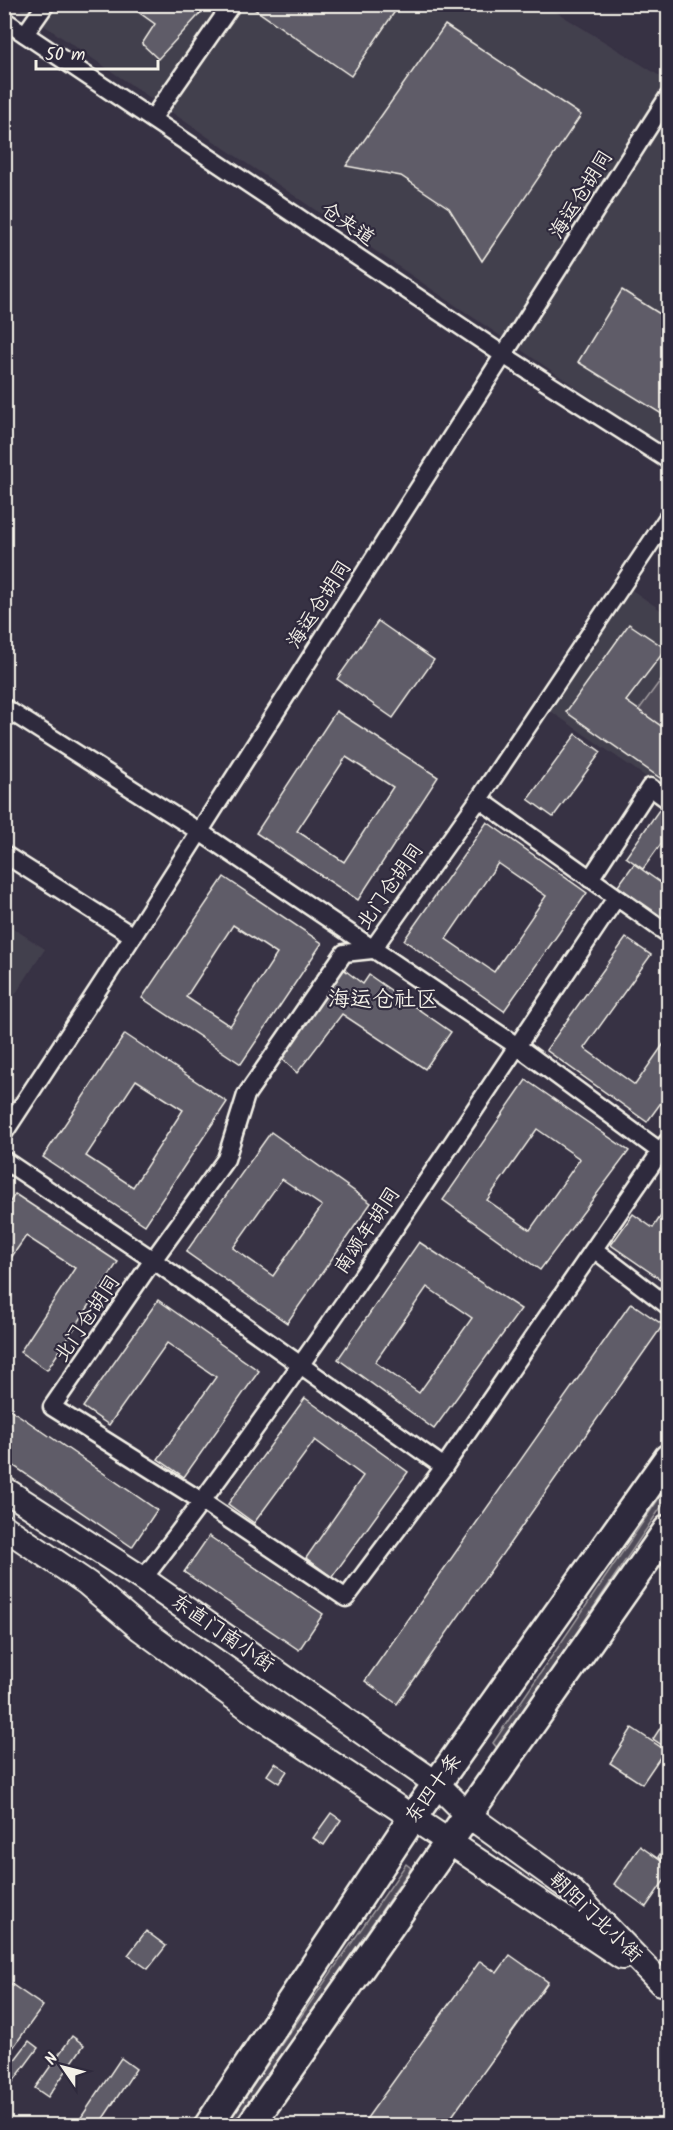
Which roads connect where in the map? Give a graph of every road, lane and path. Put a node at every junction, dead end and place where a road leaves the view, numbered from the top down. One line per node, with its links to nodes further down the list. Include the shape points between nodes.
1 (46, 4): 4 (street)
2 (232, 4): 6 (street)
3 (4, 20): 4 (street, 仓夹道)
4 (25, 34): 6 (street, 仓夹道)
5 (669, 97): 7 (street, 海运仓胡同)
6 (152, 119): 7 (street, 仓夹道)
7 (504, 356): 8 (street, 仓夹道); 13 (street, 海运仓胡同)
8 (669, 460)
9 (669, 517): 11 (street, 北门仓胡同)
10 (5, 708): 13 (street)
11 (479, 798): 15 (street); 19 (street, 北门仓胡同)
12 (669, 800): 15 (street, via 650,787)
13 (200, 832): 18 (street, 海运仓胡同); 19 (street)
14 (4, 854): 18 (street)
15 (590, 879): 16 (street)
16 (616, 898): 17 (street); 20 (street, 南颂年胡同)
17 (669, 934)
18 (134, 936): 21 (street, 海运仓胡同)
19 (372, 950): 20 (street); 25 (street, 北门仓胡同, via 344,953 246,1095 226,1160)
20 (517, 1046): 22 (street); 27 (street, 南颂年胡同)
21 (4, 1133)
22 (665, 1146): 24 (street, 北门仓胡同)
23 (4, 1160): 25 (street)
24 (595, 1250): 26 (street); 29 (street, 北门仓胡同)
25 (153, 1260): 27 (street); 31 (street, 北门仓胡同, via 52,1407)
26 (669, 1306)
27 (300, 1366): 29 (street); 31 (street, 南颂年胡同)
28 (669, 1458): 35 (main road, 东四十条)
29 (444, 1467): 31 (street, 北门仓胡同, via 346,1598)
30 (4, 1489): 34 (main road, 东直门南小街)
31 (203, 1502): 34 (street, 南颂年胡同)
32 (4, 1527): 37 (main road, via 87,1583 141,1629 257,1714)
33 (669, 1529): 36 (main road)
34 (143, 1579): 35 (main road, 东直门南小街)
35 (437, 1784): 36 (main road, 东直门南小街); 37 (main road, 东四十条)
36 (468, 1815): 38 (main road); 39 (main road, 朝阳门北小街, via 569,1888)
37 (413, 1817): 38 (main road, 朝阳门北小街); 40 (main road, 东四十条)
38 (448, 1841): 39 (main road, 朝阳门北小街); 41 (main road)
39 (665, 1986)
40 (208, 2126)
41 (250, 2126)

